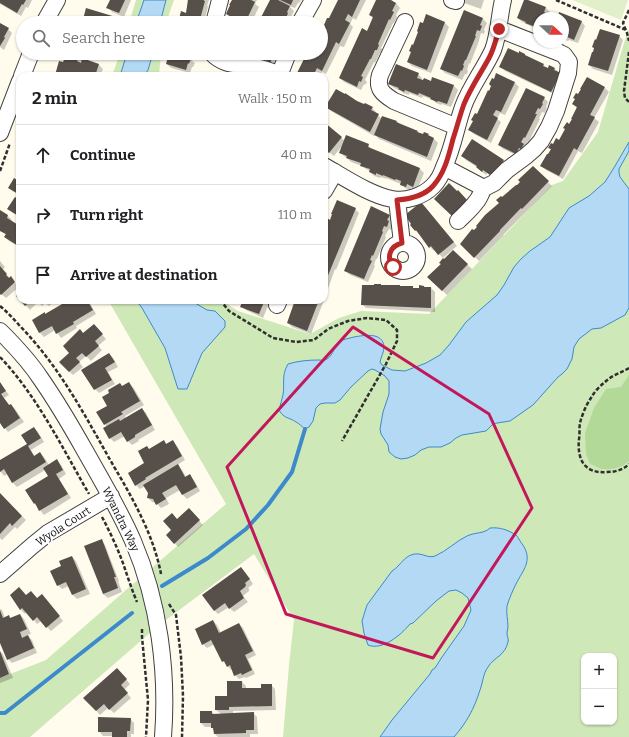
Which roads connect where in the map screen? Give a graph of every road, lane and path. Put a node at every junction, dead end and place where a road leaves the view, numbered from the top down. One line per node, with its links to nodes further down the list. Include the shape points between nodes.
1 (57, 0): 7 (street)
2 (220, 0): 8 (street)
3 (313, 0): 9 (street)
4 (503, 0): 11 (street)
5 (556, 0): 12 (path)
6 (629, 10): 12 (path, via 623,23)
7 (48, 16)
8 (216, 16)
9 (304, 16)
10 (405, 22): 23 (street, via 380,75 380,89 394,101)
11 (499, 29): 23 (street, via 489,59 469,93); 27 (street, via 560,53 569,62 569,67 556,111 541,141 494,183)
12 (626, 30): 13 (path)
13 (629, 41)
14 (629, 52): 22 (path, via 624,92)
15 (28, 60): 18 (street)
16 (221, 60): 19 (street)
17 (285, 60): 20 (street)
18 (24, 72)
19 (270, 72)
20 (280, 72)
21 (16, 91): 24 (street)
22 (629, 102)
23 (457, 127): 25 (street)
24 (0, 133)
25 (444, 168): 27 (street); 28 (street, via 434,185 423,194)
26 (329, 169): 28 (street, via 369,191)
27 (484, 188): 29 (street, via 476,202)
28 (397, 200): 30 (street)
29 (458, 221)
30 (402, 243)
31 (223, 304): 35 (path, via 229,311 274,338 296,342 314,340 328,329 348,321 367,318 386,320 397,330 397,341 386,364)
32 (1, 333): 37 (street, Wyandra Way, via 41,378)
33 (0, 357): 38 (path, via 39,407 89,494)
34 (629, 368): 36 (path, via 606,380 591,398 580,423 578,446 586,467 595,471 614,472)
35 (342, 441)
36 (629, 464)
37 (111, 496): 40 (street, Wyola Court, via 48,533); 45 (street, Wyandra Way, via 140,558 156,613 163,661)
38 (82, 498)
39 (102, 516): 42 (path)
40 (0, 574)
41 (168, 603): 46 (path, via 176,615 181,658)
42 (137, 604)
43 (142, 626): 44 (path, via 148,700)
44 (146, 737)
45 (164, 737)
46 (182, 737)

